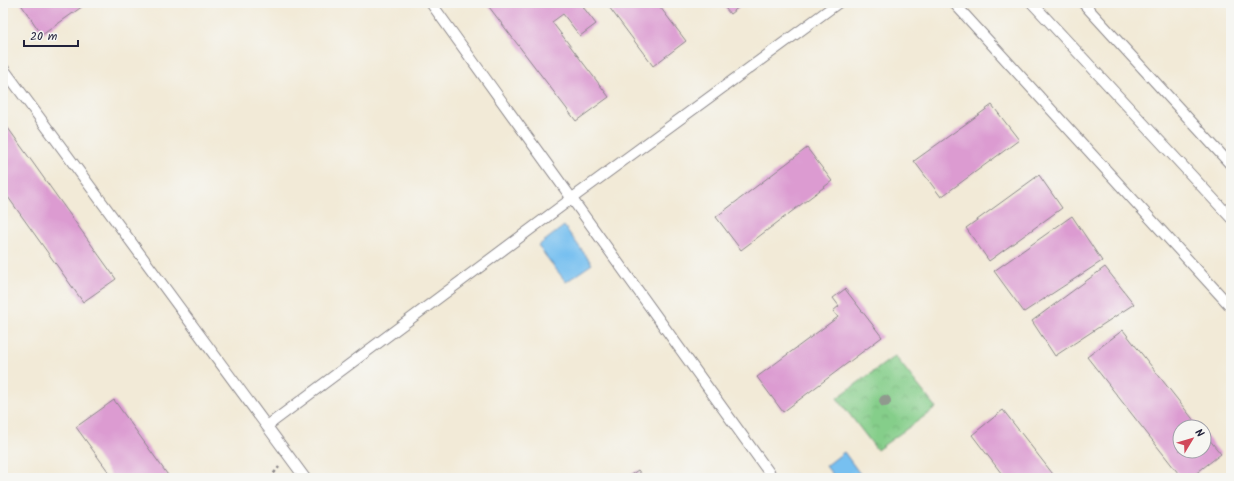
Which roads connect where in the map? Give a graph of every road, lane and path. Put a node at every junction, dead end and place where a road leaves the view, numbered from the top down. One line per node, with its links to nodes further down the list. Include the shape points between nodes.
1 (431, 3): 8 (lane)
2 (838, 3): 8 (lane)
3 (954, 3): 10 (lane)
4 (1032, 3): 9 (lane)
5 (1083, 3): 7 (lane)
6 (3, 68): 11 (lane)
7 (1231, 165)
8 (571, 199): 11 (lane); 13 (lane)
9 (1231, 218)
10 (1231, 307)
11 (266, 426): 12 (lane)
12 (305, 478)
13 (774, 478)

